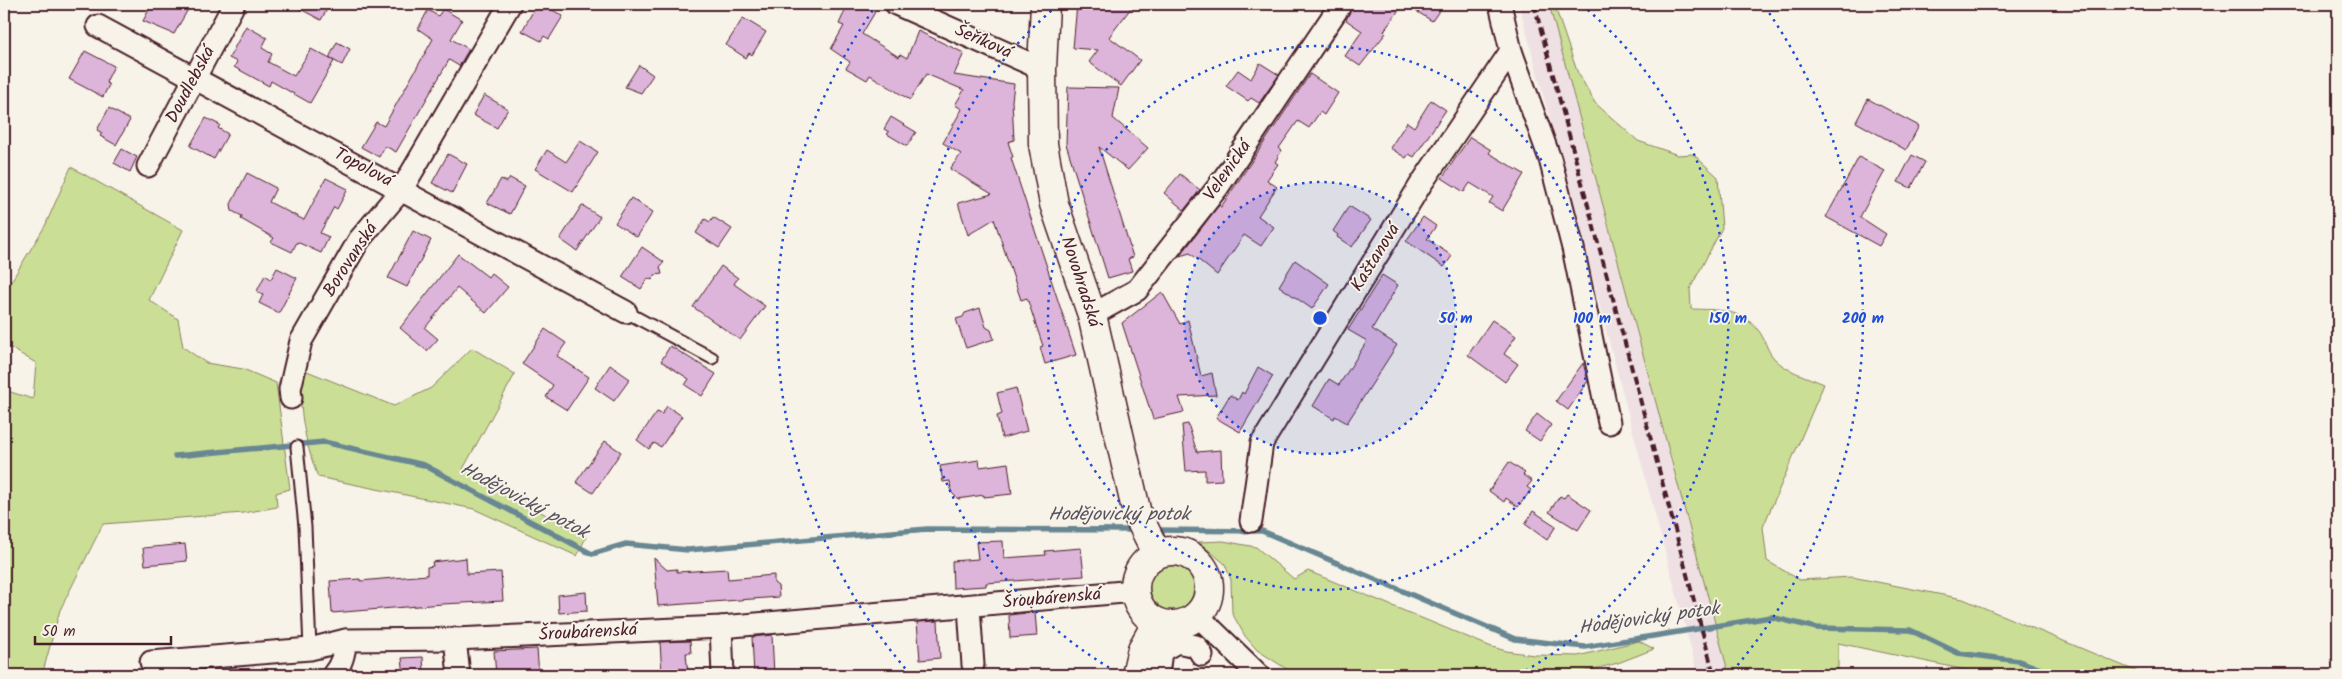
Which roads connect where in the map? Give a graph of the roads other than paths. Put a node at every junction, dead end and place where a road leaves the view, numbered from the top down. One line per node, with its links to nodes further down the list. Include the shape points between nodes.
1 (234, 4): 10 (street, Doudlebská)
2 (510, 4): 12 (street, Borovanská)
3 (896, 4): 9 (street, Šeříková)
4 (1045, 4): 9 (main road, Novohradská)
5 (1341, 4): 14 (street, Velenická, via 1218,187 1137,290)
6 (1500, 4): 8 (street)
7 (98, 26): 10 (street, Topolová)
8 (1510, 51): 17 (street, via 1552,168 1573,248); 19 (street, Kaštanová, via 1422,184 1262,443)
9 (1042, 69): 14 (main road, Novohradská, via 1043,144 1054,204)
10 (194, 77): 11 (street, Doudlebská); 12 (street, Topolová)
11 (148, 166)
12 (402, 189): 13 (street, Topolová); 16 (street, Borovanská, via 360,240 301,341 290,389)
13 (626, 312): 15 (lane)
14 (1092, 315): 20 (main road, Novohradská)
15 (712, 358)
16 (291, 398)
17 (1609, 423)
18 (296, 447): 28 (lane, via 304,512)
19 (1251, 521)
20 (1147, 535): 21 (main road, via 1145,563 1140,569); 23 (main road, via 1167,551 1183,553 1203,568 1210,588)
21 (1135, 591): 22 (street, Šroubárenská); 24 (main road, via 1144,613)
22 (969, 607): 25 (street, Šroubárenská); 31 (street)
23 (1198, 616): 24 (main road, via 1178,625); 37 (street)
24 (1157, 622): 33 (main road)
25 (721, 627): 26 (street, Šroubárenská); 36 (street)
26 (455, 639): 27 (street, Šroubárenská); 35 (street)
27 (346, 640): 28 (street, Šroubárenská); 34 (street, via 339,668)
28 (310, 649): 32 (street, Šroubárenská)
29 (1202, 655): 33 (street, via 1196,646 1176,642 1162,651)
30 (151, 662): 32 (street, Šroubárenská)
31 (973, 665)
32 (201, 667)
33 (1148, 668)
34 (333, 675)
35 (459, 675)
36 (723, 675)
37 (1259, 675)

